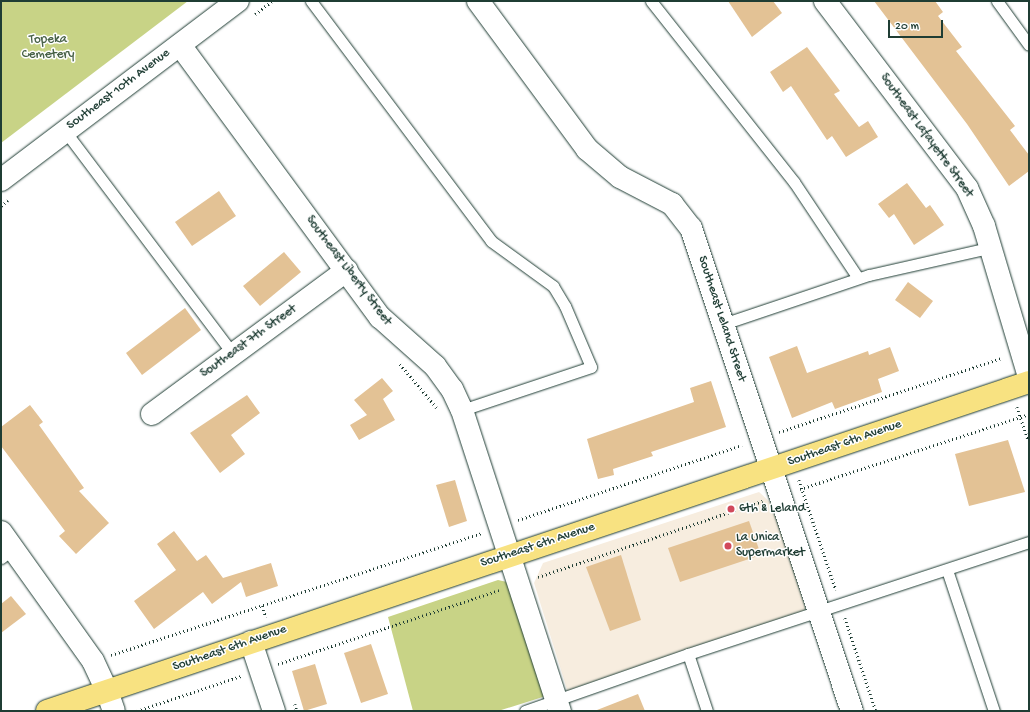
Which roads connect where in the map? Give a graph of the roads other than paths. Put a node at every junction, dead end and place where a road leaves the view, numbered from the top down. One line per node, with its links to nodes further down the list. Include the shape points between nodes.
1 (238, 1): 7 (street, Southeast 10th Avenue)
2 (311, 1): 18 (lane, via 491,241 552,286 565,306 591,367)
3 (478, 1): 14 (street, Southeast Leland Street, via 587,149 620,177 661,195 682,214 691,228)
4 (651, 1): 13 (lane, via 794,182)
5 (825, 1): 11 (street, Southeast Lafayette Street, via 967,188 984,226)
6 (997, 1): 8 (lane)
7 (180, 45): 9 (street, Southeast 10th Avenue); 12 (street, Southeast Liberty Street)
8 (1029, 46)
9 (65, 131): 10 (street, Southeast 10th Avenue); 15 (lane)
10 (1, 180)
11 (989, 248): 13 (lane); 16 (street, Southeast Lafayette Street)
12 (346, 270): 15 (street, Southeast 7th Street); 18 (street, Southeast Liberty Street, via 380,317 444,377)
13 (858, 278): 14 (lane)
14 (723, 324): 20 (street, Southeast Leland Street)
15 (233, 354): 19 (street, Southeast 7th Street)
16 (1029, 377)
17 (1029, 382): 20 (main road, Southeast 6th Avenue)
18 (462, 410): 23 (street, Southeast Liberty Street, via 487,528)
19 (152, 414)
20 (772, 468): 23 (main road, Southeast 6th Avenue); 25 (street, Southeast Leland Street)
21 (1029, 542): 24 (lane)
22 (5, 546): 28 (street, via 93,661)
23 (500, 558): 26 (main road, Southeast 6th Avenue); 29 (street, Southeast Liberty Street)
24 (946, 570): 25 (lane); 36 (lane)
25 (818, 611): 27 (lane); 35 (street, Southeast Leland Street)
26 (251, 642): 28 (main road, Southeast 6th Avenue); 32 (street)
27 (688, 654): 29 (lane); 34 (lane)
28 (107, 691): 30 (main road, Southeast 6th Avenue); 31 (street)
29 (558, 706): 33 (lane)
30 (47, 711)
31 (114, 711)
32 (274, 711)
33 (525, 711)
34 (707, 711)
35 (852, 711)
36 (994, 711)

